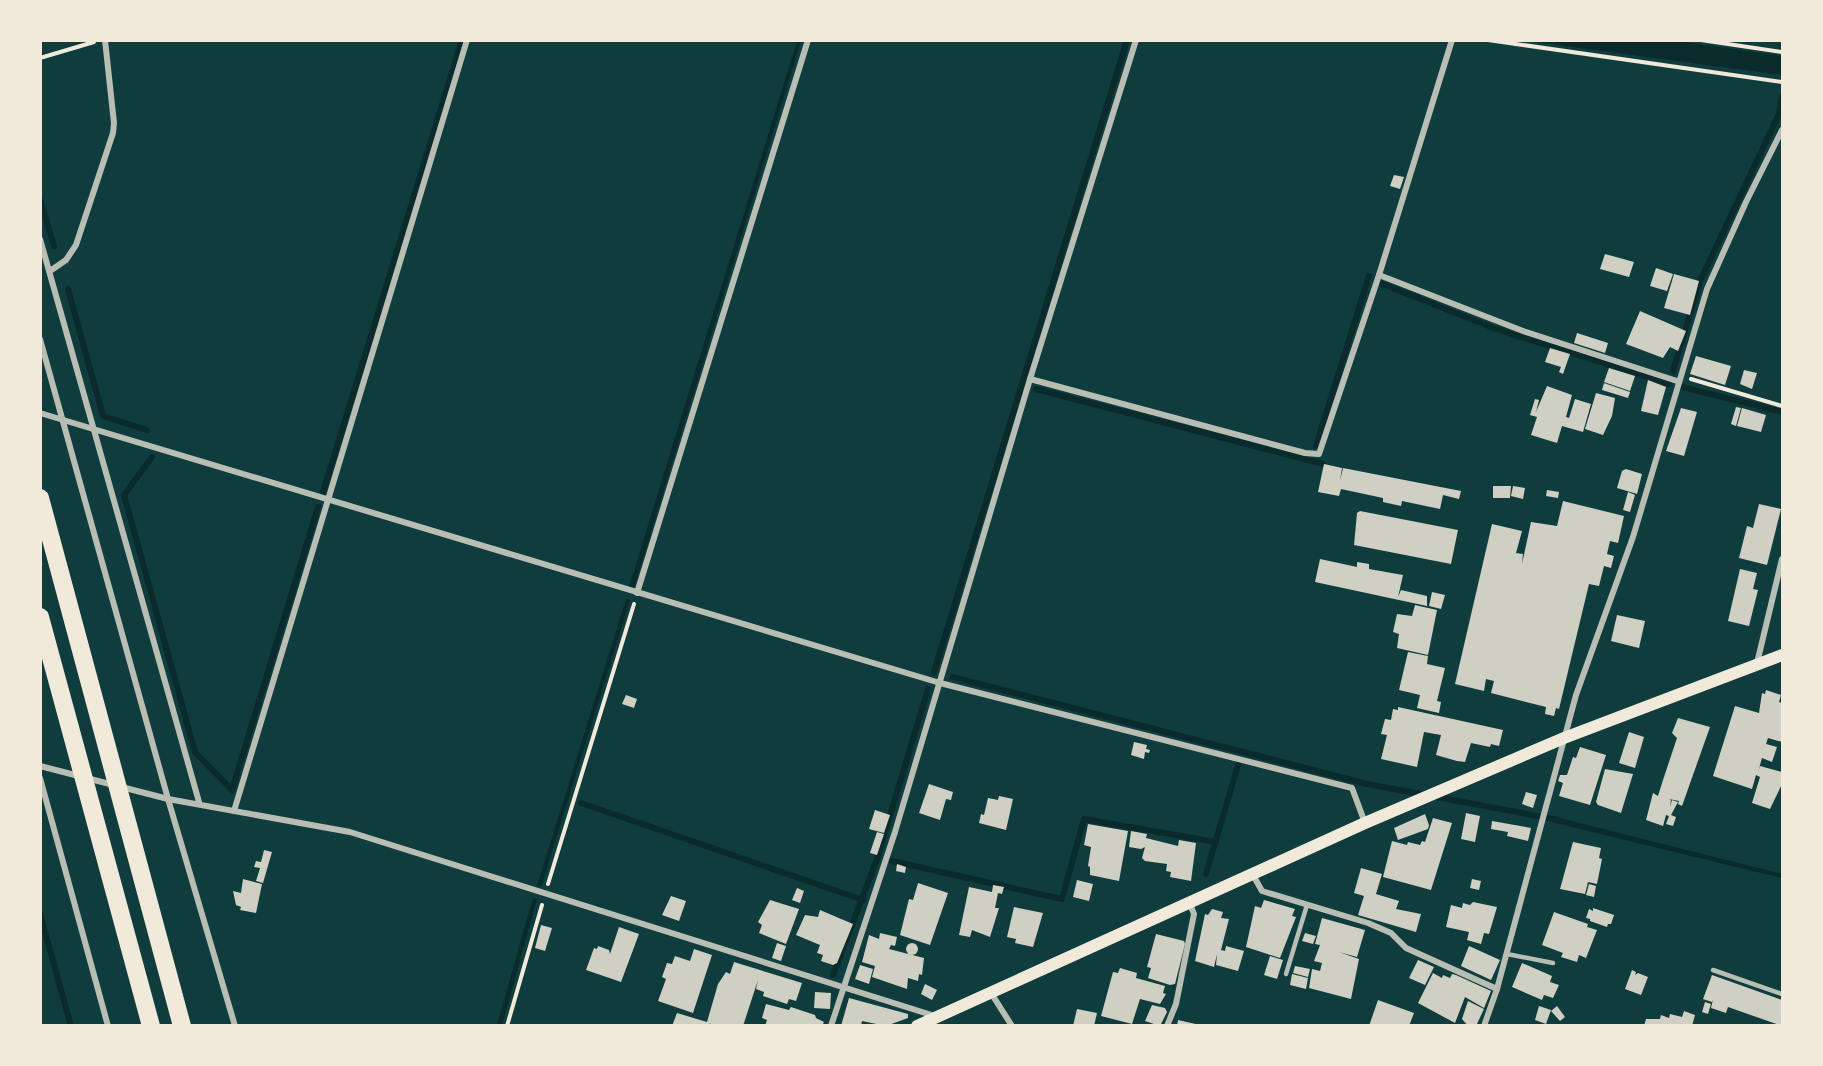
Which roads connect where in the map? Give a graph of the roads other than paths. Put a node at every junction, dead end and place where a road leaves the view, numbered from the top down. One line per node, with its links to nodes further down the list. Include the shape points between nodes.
1 (105, 40): 8 (street, via 113,133 76,245 66,260)
2 (467, 40): 17 (street)
3 (808, 40): 19 (street)
4 (1136, 40): 11 (street)
5 (1452, 40): 9 (street)
6 (1782, 130): 12 (street, via 1707,289)
7 (40, 239): 8 (street)
8 (50, 271): 15 (street)
9 (1379, 275): 11 (street, via 1319,454); 12 (street, via 1523,331)
10 (40, 339): 14 (street)
11 (1030, 379): 23 (street)
12 (1678, 379): 24 (street, via 1633,537)
13 (40, 413): 14 (street)
14 (64, 421): 15 (street); 27 (street)
15 (93, 429): 17 (street); 28 (street)
16 (40, 498): 45 (highway)
17 (329, 501): 19 (street); 29 (street)
18 (1782, 559): 22 (street)
19 (637, 594): 23 (street)
20 (40, 617): 44 (highway)
21 (1782, 655): 22 (main road)
22 (1756, 665): 24 (main road)
23 (940, 683): 30 (street, via 1352,788); 38 (street)
24 (1564, 738): 30 (main road); 34 (street)
25 (40, 766): 27 (street)
26 (40, 778): 43 (street)
27 (168, 799): 28 (street); 46 (street)
28 (199, 802): 29 (street)
29 (234, 811): 38 (street, via 350,832)
30 (1365, 823): 31 (main road)
31 (1253, 875): 32 (main road); 33 (street, via 1262,891)
32 (1190, 904): 40 (main road); 50 (street, via 1194,914 1176,1004)
33 (1307, 905): 37 (lane); 39 (street, via 1368,922 1391,933 1406,948)
34 (1507, 954): 35 (lane); 39 (street)
35 (1552, 963)
36 (1713, 970): 41 (lane)
37 (1286, 974)
38 (843, 987): 42 (street); 47 (street)
39 (1497, 989): 51 (street)
40 (990, 992): 42 (main road); 49 (street)
41 (1782, 994)
42 (936, 1016): 48 (main road)
43 (108, 1026)
44 (151, 1026)
45 (182, 1026)
46 (235, 1026)
47 (831, 1026)
48 (917, 1026)
49 (1012, 1026)
50 (1167, 1026)
51 (1485, 1026)

